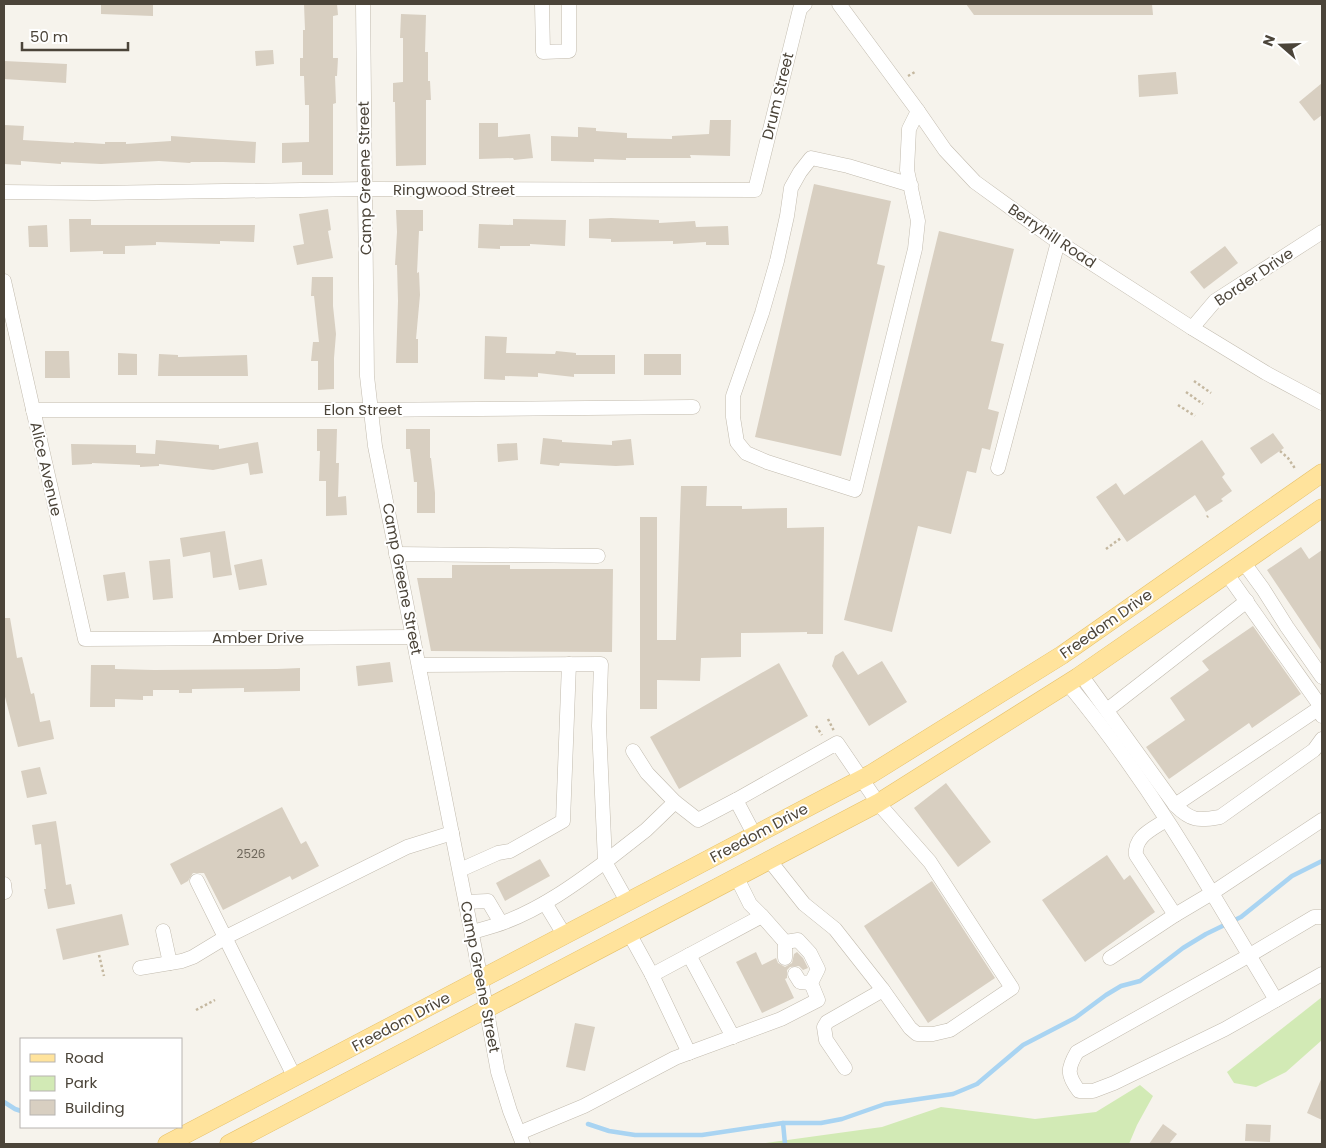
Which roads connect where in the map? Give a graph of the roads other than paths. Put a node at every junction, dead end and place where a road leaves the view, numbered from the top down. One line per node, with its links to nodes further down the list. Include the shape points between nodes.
1 (363, 4): 8 (street, Camp Greene Street)
2 (542, 4): 3 (street, via 542,52 569,52)
3 (569, 4)
4 (805, 4): 9 (street, Drum Street, via 800,9)
5 (839, 4): 6 (street, Berryhill Road)
6 (918, 111): 7 (street, via 909,129 907,170); 12 (street, Berryhill Road, via 945,150 975,182)
7 (911, 184): 7 (street, via 918,221 915,249 855,490 746,453 737,442 733,396 777,261 791,188 800,172 812,158)
8 (365, 189): 9 (street, Ringwood Street); 10 (street, Ringwood Street); 18 (street, Camp Greene Street)
9 (755, 190)
10 (4, 192)
11 (1322, 232): 14 (street, Border Drive, via 1215,301)
12 (1058, 242): 14 (street, Berryhill Road); 19 (street)
13 (4, 281): 17 (street, Alice Avenue)
14 (1192, 328): 15 (street, Berryhill Road)
15 (1322, 403)
16 (693, 407): 18 (street, Elon Street)
17 (33, 410): 18 (street, Elon Street); 28 (street, Alice Avenue, via 85,639)
18 (370, 410): 22 (street, Camp Greene Street)
19 (998, 468)
20 (1322, 473): 37 (main road, Freedom Drive, via 1062,655)
21 (1322, 508): 24 (main road, Freedom Drive)
22 (396, 554): 23 (street); 27 (street, Camp Greene Street)
23 (598, 556)
24 (1244, 563): 25 (main road, Freedom Drive); 31 (street)
25 (1228, 574): 26 (street); 32 (main road, Freedom Drive)
26 (1248, 601): 33 (street); 34 (street)
27 (413, 637): 28 (street, Amber Drive); 30 (street, Camp Greene Street)
28 (103, 639)
29 (569, 664): 30 (street); 47 (street, via 601,664 598,726); 48 (street, via 563,821 510,851)
30 (419, 665): 44 (street, Camp Greene Street)
31 (1322, 677)
32 (1074, 680): 33 (street); 40 (main road, Freedom Drive); 42 (street)
33 (1107, 710): 41 (street)
34 (1322, 712): 41 (street)
35 (1322, 739): 41 (street, via 1314,750 1220,817 1205,820 1186,816)
36 (633, 751): 39 (street, via 647,773)
37 (861, 780): 38 (street, via 837,743); 40 (street); 45 (main road, Freedom Drive)
38 (736, 800): 39 (street, via 698,820); 45 (street)
39 (675, 802): 47 (street)
40 (878, 803): 46 (main road, Freedom Drive); 76 (street, via 930,862 1012,988 950,1030 933,1034 917,1034 910,1028)
41 (1175, 805)
42 (1166, 820): 51 (street); 55 (street, via 1142,836 1135,849)
43 (1322, 820): 51 (street)
44 (452, 833): 48 (street, Camp Greene Street); 63 (street, via 407,847)
45 (755, 836): 54 (main road, Freedom Drive)
46 (770, 861): 49 (main road, Freedom Drive); 76 (street, via 804,904 835,929)
47 (605, 862): 53 (street); 54 (street)
48 (460, 870): 52 (street, Camp Greene Street)
49 (737, 878): 56 (street, via 750,904); 61 (main road, Freedom Drive)
50 (197, 881): 63 (street)
51 (1212, 893): 55 (street); 66 (street)
52 (466, 902): 58 (street, via 488,901); 60 (street, Camp Greene Street)
53 (545, 902): 58 (street); 62 (street)
54 (628, 903): 62 (main road, Freedom Drive)
55 (1175, 915): 68 (street)
56 (762, 916): 64 (street); 65 (street)
57 (1322, 917): 66 (street, via 1314,917)
58 (501, 923): 60 (street)
59 (163, 931): 69 (street)
60 (472, 932): 74 (street, Camp Greene Street)
61 (630, 935): 73 (street); 78 (main road, Freedom Drive)
62 (566, 936): 74 (main road, Freedom Drive)
63 (226, 937): 69 (street, via 193,957); 82 (street)
64 (785, 942): 67 (street); 75 (street, via 798,940 810,953 818,969)
65 (689, 955): 73 (street); 79 (street)
66 (1250, 955): 77 (street); 77 (street, via 1077,1052 1069,1066 1070,1079 1079,1091 1093,1092 1225,1029)
67 (785, 958)
68 (1110, 958)
69 (170, 963): 70 (street)
70 (140, 968)
71 (795, 974): 75 (street, via 800,982)
72 (1322, 974): 77 (street)
73 (652, 975): 80 (street)
74 (481, 980): 78 (street, Camp Greene Street); 82 (main road, Freedom Drive)
75 (811, 983): 79 (street, via 818,1000 781,1019)
76 (883, 990): 81 (street, via 827,1022 824,1027 826,1040)
77 (1276, 1000)
78 (487, 1010): 83 (street, Camp Greene Street, via 498,1072); 85 (main road, Freedom Drive)
79 (733, 1037): 80 (street)
80 (689, 1053): 83 (street)
81 (845, 1068)
82 (295, 1078): 84 (main road, Freedom Drive)
83 (521, 1139)
84 (167, 1144)
85 (230, 1144)

